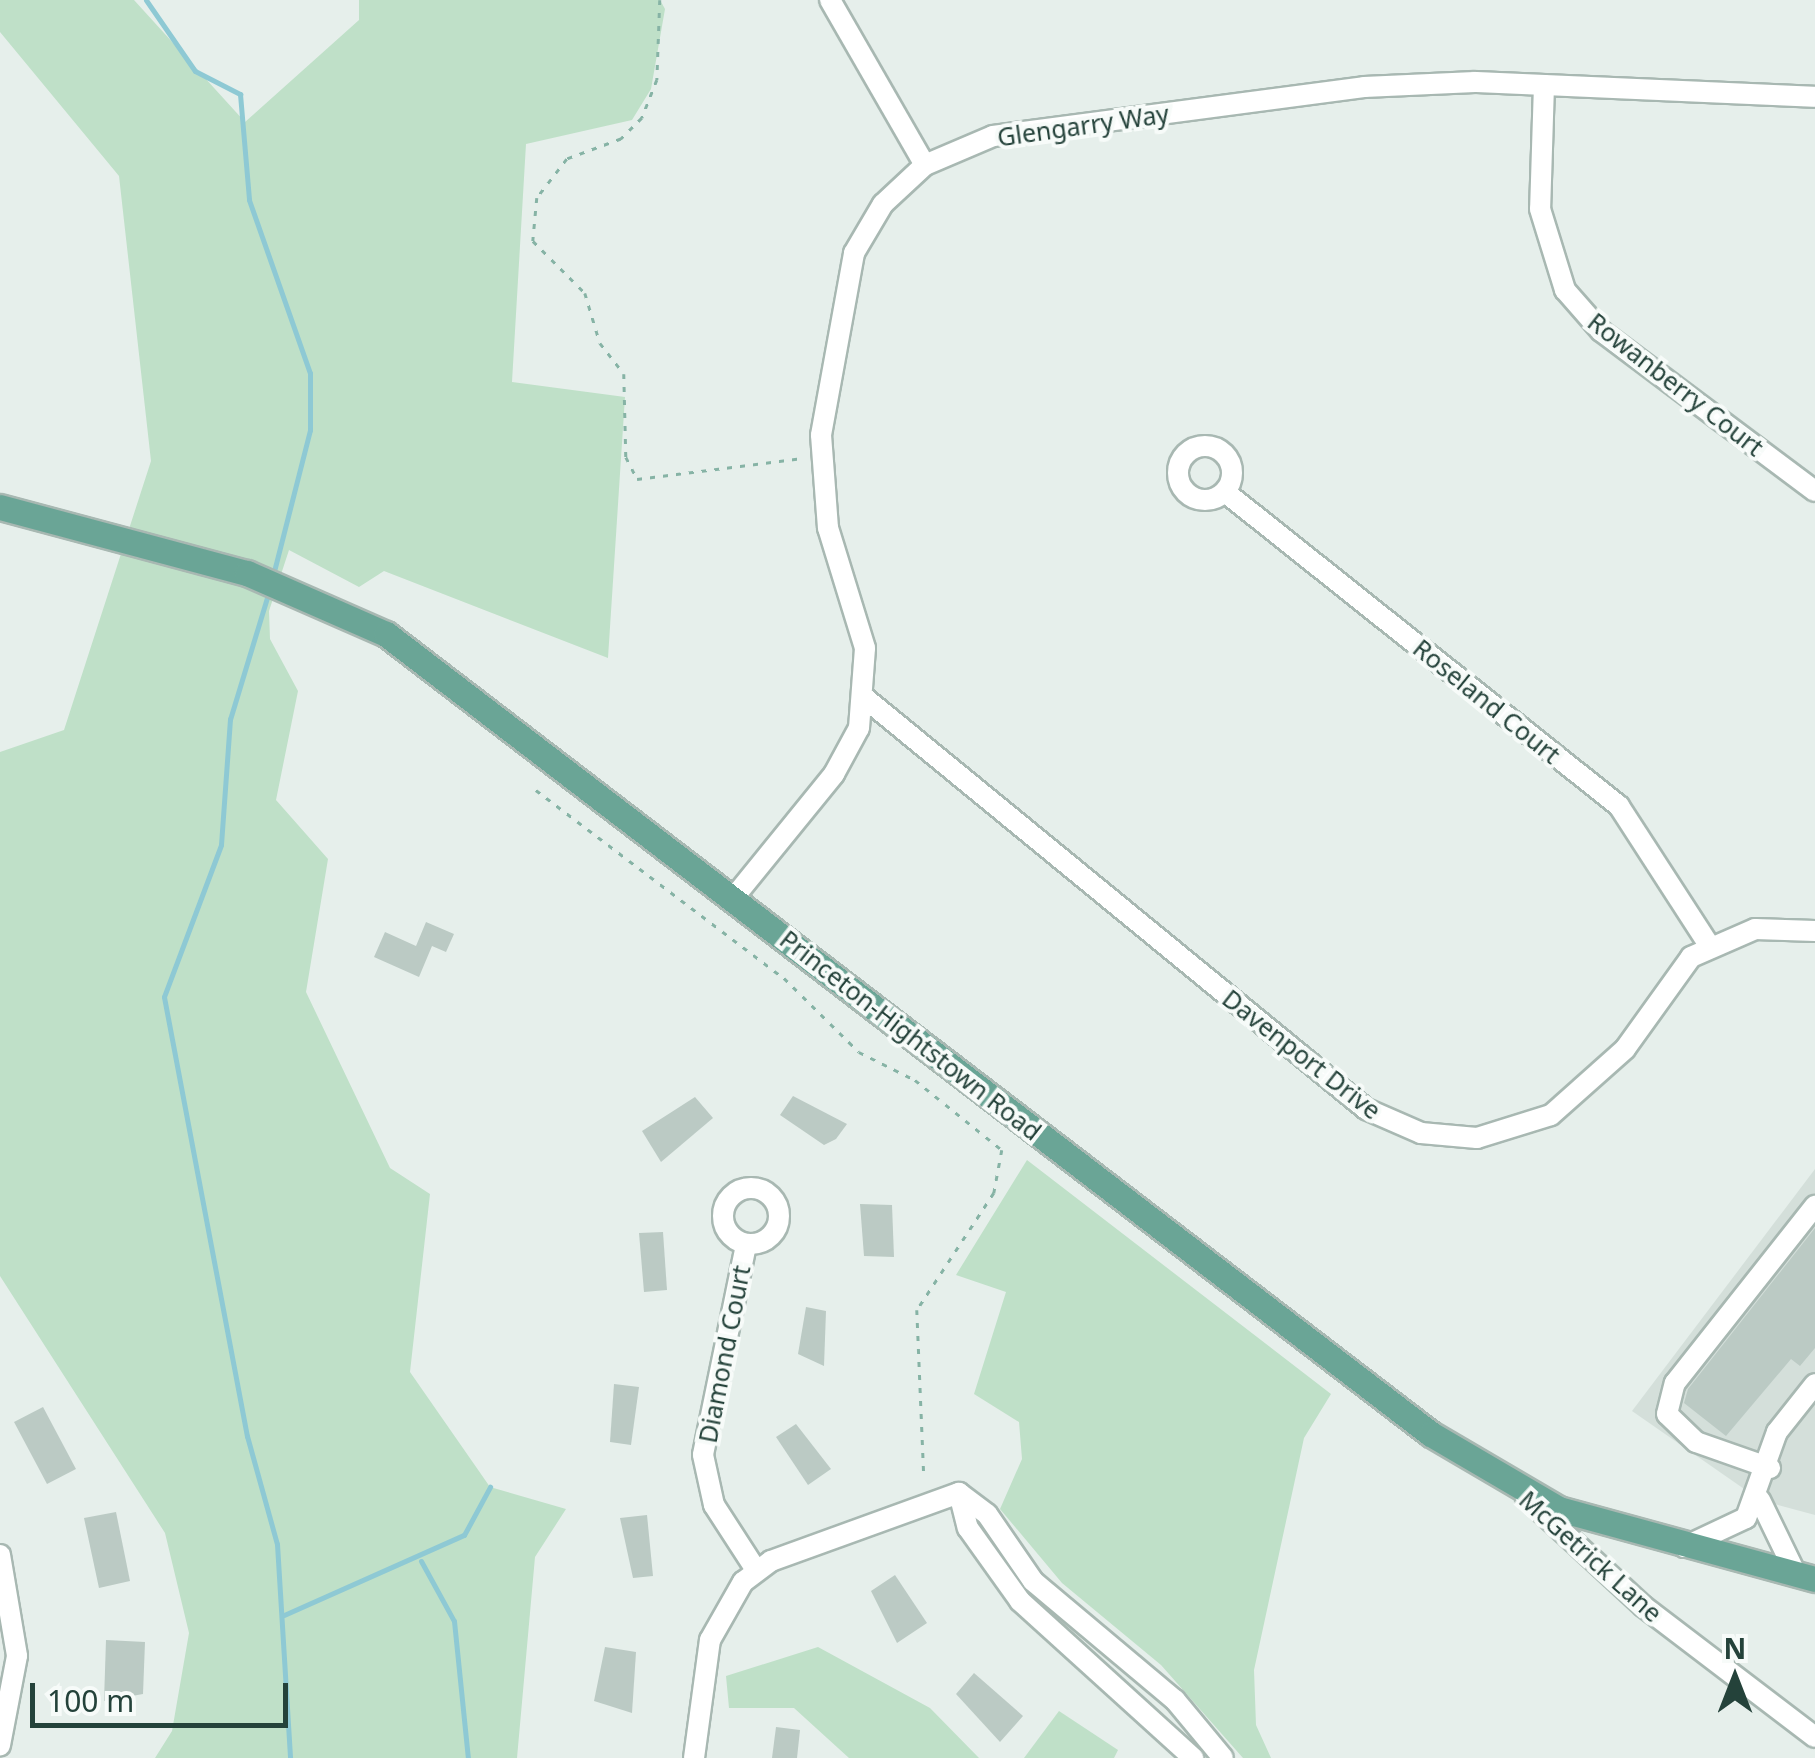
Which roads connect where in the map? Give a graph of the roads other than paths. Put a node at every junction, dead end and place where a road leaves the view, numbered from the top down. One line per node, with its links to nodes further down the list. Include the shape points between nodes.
1 (830, 0): 4 (street)
2 (1544, 85): 3 (street, Glengarry Way); 4 (street, Glengarry Way, via 1344,90 994,136); 5 (street, Rowanberry Court, via 1540,209 1566,290 1600,331)
3 (1815, 97)
4 (925, 165): 8 (street, Glengarry Way, via 882,204 854,253 821,434 822,497 864,648)
5 (1815, 491)
6 (1224, 492): 11 (street, Roseland Court, via 1619,806)
7 (0, 507): 9 (main road, Princeton-Hightstown Road, via 248,573 421,656)
8 (866, 699): 9 (street, Glengarry Way, via 834,774); 11 (street, Davenport Drive, via 1366,1108 1420,1133 1477,1138 1550,1114 1625,1049 1672,975)
9 (735, 896): 16 (main road, Princeton-Hightstown Road, via 1283,1323)
10 (1815, 931): 11 (street, Davenport Drive, via 1755,929)
11 (1710, 945)
12 (1815, 1206): 15 (street, via 1675,1382 1666,1414 1696,1442)
13 (746, 1244): 21 (street, Diamond Court, via 704,1455 714,1505)
14 (1815, 1384): 15 (street, via 1778,1432)
15 (1770, 1468): 18 (street)
16 (1510, 1483): 19 (main road, Princeton-Hightstown Road, via 1574,1514); 23 (street, McGetrick Lane, via 1643,1606)
17 (959, 1493): 21 (street); 26 (street, via 968,1528 1020,1601); 27 (street, via 987,1514 1033,1581 1174,1700)
18 (1760, 1500): 19 (street, via 1746,1518); 22 (street)
19 (1684, 1547): 22 (main road, Princeton-Hightstown Road)
20 (0, 1555): 24 (street, via 17,1656)
21 (756, 1570): 25 (street, via 728,1600 710,1640)
22 (1805, 1577)
23 (1815, 1736)
24 (0, 1745)
25 (694, 1758)
26 (1193, 1758)
27 (1223, 1758)

